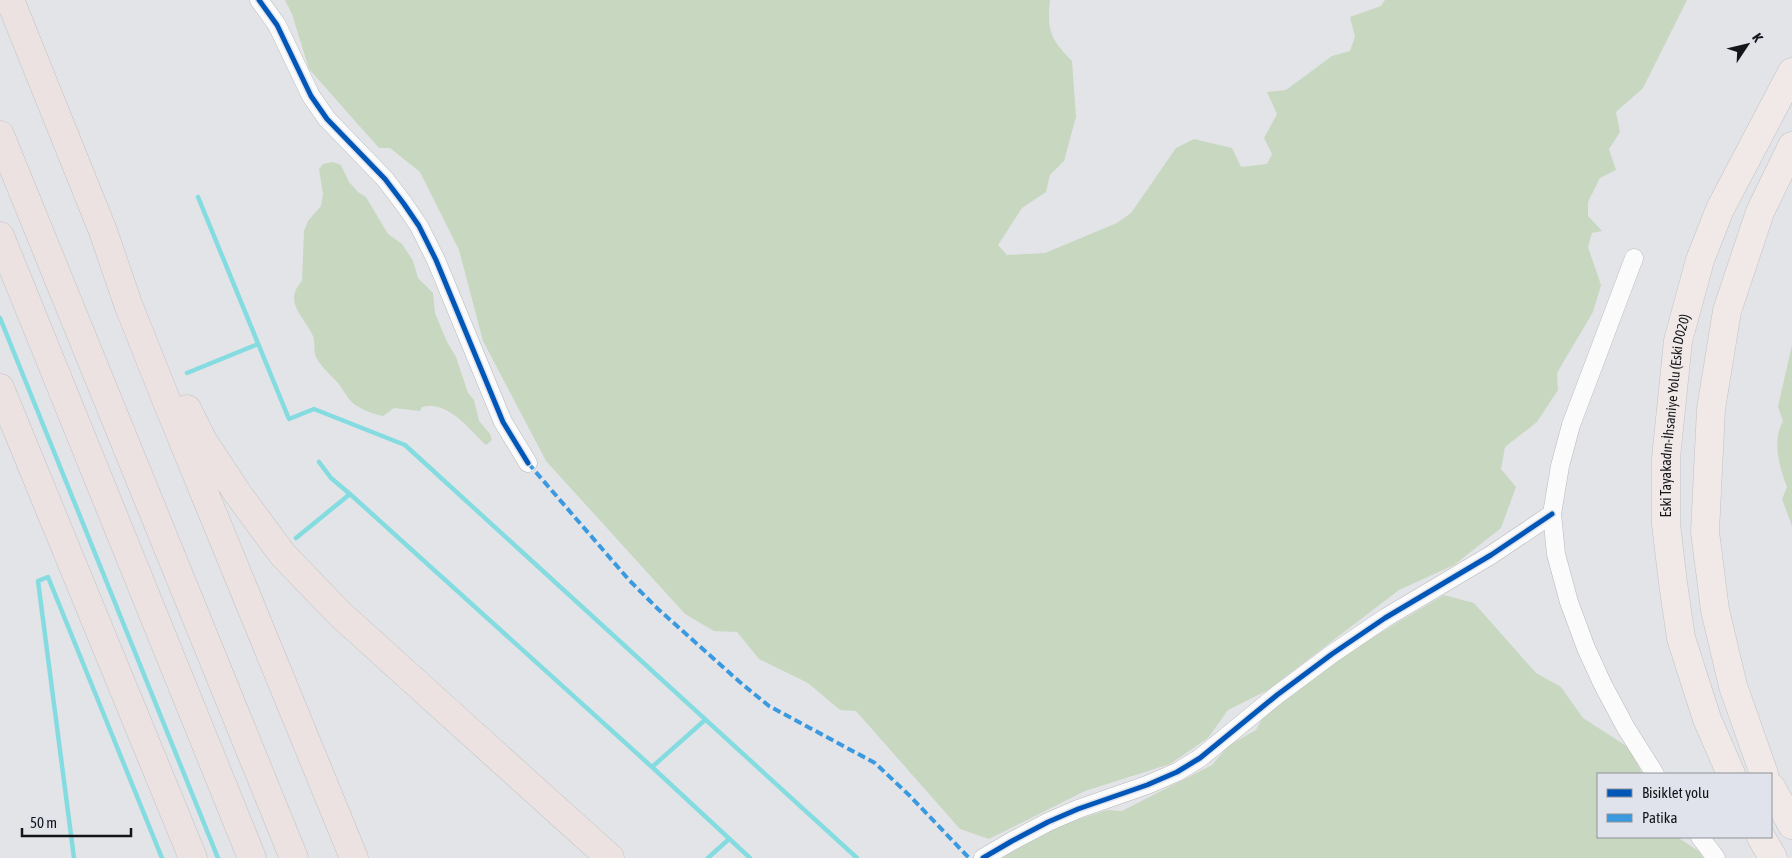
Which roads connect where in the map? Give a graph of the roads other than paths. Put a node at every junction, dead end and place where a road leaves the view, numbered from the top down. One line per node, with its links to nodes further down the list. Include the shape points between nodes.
1 (10, 0): 6 (highway)
2 (259, 0): 10 (street, via 277,25 311,96 327,119 385,180 419,226 503,422)
3 (1792, 72): 13 (main road, Eski Tayakadın-İhsaniye Yolu (Eski D020), via 1720,209 1700,260 1678,341 1666,458 1666,524 1681,638 1707,719)
4 (0, 135): 21 (highway)
5 (1792, 146): 14 (main road, via 1760,212 1727,311 1711,409 1705,532 1715,610 1733,686)
6 (103, 231): 22 (highway, via 164,397); 23 (highway, via 204,441 283,555 341,615)
7 (0, 236): 20 (highway)
8 (1634, 258): 11 (street, via 1571,425)
9 (0, 388): 19 (highway)
10 (528, 463)
11 (1552, 514): 12 (street, via 1556,554 1586,648 1626,728); 24 (street, via 1332,654 1200,758 1177,772 1048,822)
12 (1654, 773)
13 (1731, 773)
14 (1764, 773)
15 (1772, 789): 16 (main road)
16 (1792, 825)
17 (1701, 838): 25 (street)
18 (1762, 838): 26 (main road)
19 (193, 858)
20 (252, 858)
21 (294, 858)
22 (354, 858)
23 (610, 858)
24 (983, 858)
25 (1716, 858)
26 (1773, 858)

